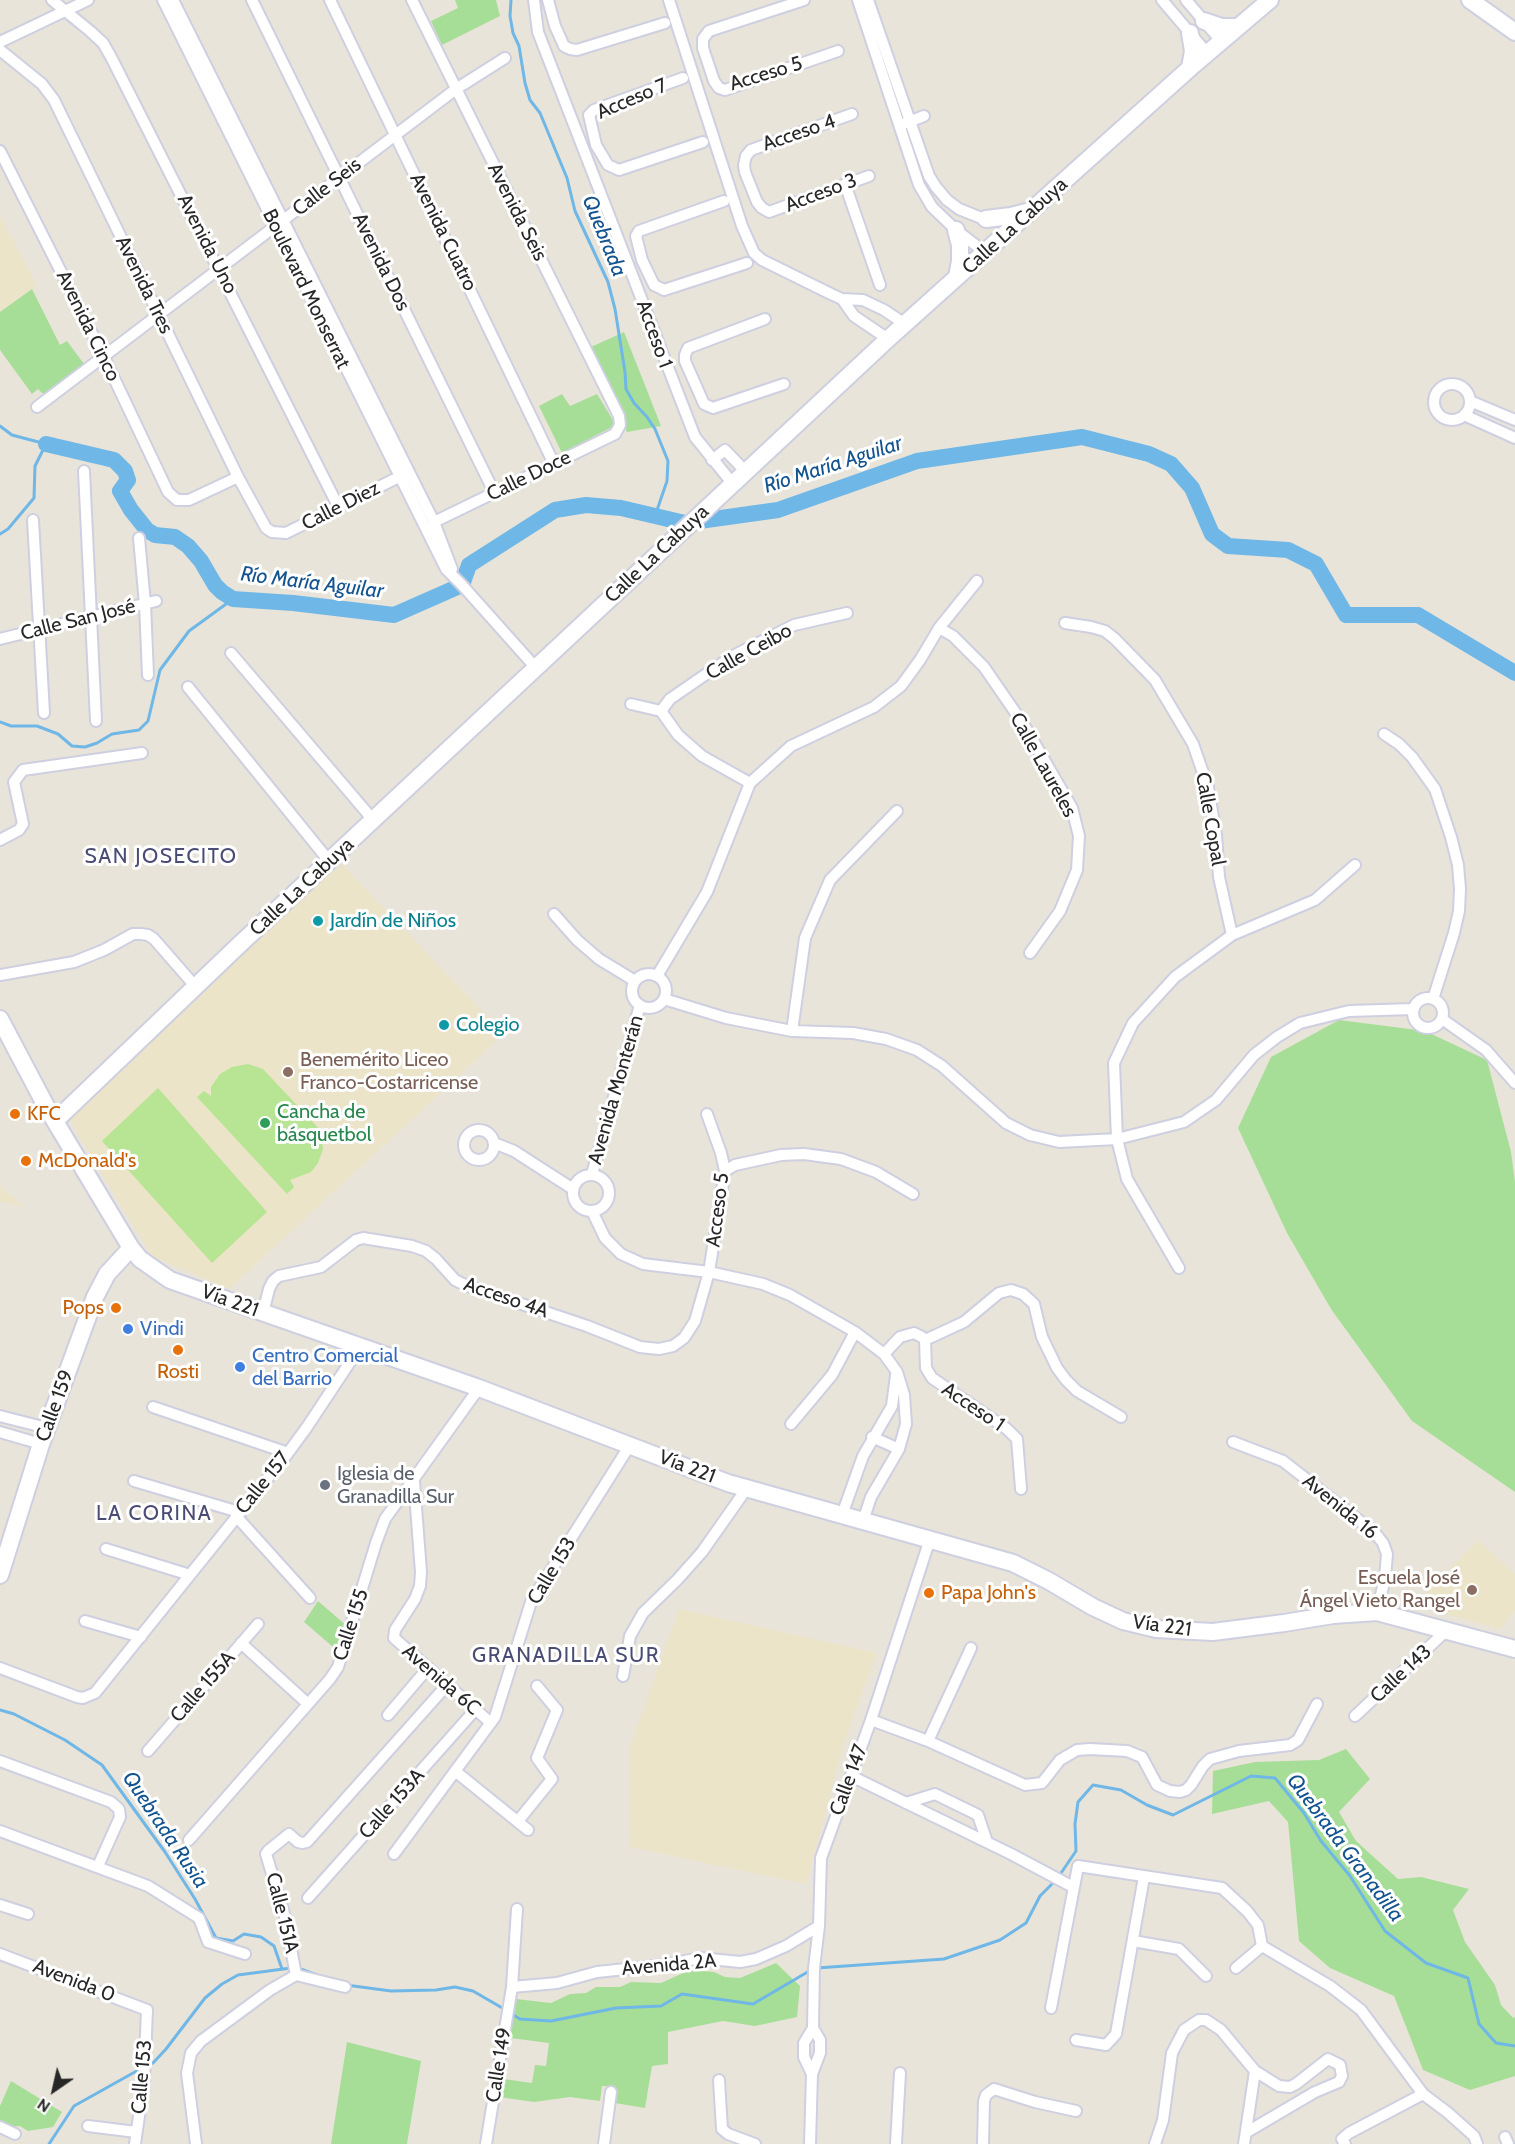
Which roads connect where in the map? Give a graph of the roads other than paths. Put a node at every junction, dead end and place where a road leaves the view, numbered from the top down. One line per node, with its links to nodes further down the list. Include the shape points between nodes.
1 (52, 0): 18 (street, Avenida Uno)
2 (88, 0): 18 (street)
3 (163, 0): 52 (street, Boulevard Monserrat)
4 (173, 0): 52 (street, Boulevard Monserrat)
5 (252, 0): 46 (street, Avenida Dos)
6 (330, 0): 40 (street, Avenida Cuatro)
7 (534, 0): 23 (street, Acceso 1)
8 (548, 0): 21 (street)
9 (669, 0): 34 (street)
10 (804, 0): 32 (street, via 709,31 703,39)
11 (858, 0): 39 (street)
12 (868, 0): 39 (street)
13 (1162, 0): 25 (street)
14 (1186, 0): 19 (street)
15 (1270, 0): 22 (street, Calle La Cabuya)
16 (1470, 0): 24 (street)
17 (416, 1): 36 (street, Avenida Seis)
18 (65, 11): 27 (street); 59 (street, Avenida Uno, via 107,50)
19 (1204, 21): 22 (street); 26 (street)
20 (665, 22): 21 (street, via 576,50 564,46)
21 (555, 26): 23 (street)
22 (1238, 27): 26 (street, Calle La Cabuya)
23 (538, 32): 43 (street, Acceso 1)
24 (1515, 32)
25 (1190, 33): 30 (street); 33 (street)
26 (1221, 41): 30 (street, Calle La Cabuya)
27 (0, 42)
28 (0, 50): 63 (street, Avenida Tres, via 42,84 54,100)
29 (838, 51): 32 (street, Acceso 5, via 725,90 714,81)
30 (1207, 53): 33 (street, Calle La Cabuya)
31 (505, 58): 36 (street, Calle Seis)
32 (708, 64): 34 (street)
33 (1190, 68): 50 (street, Calle La Cabuya)
34 (691, 69): 49 (street)
35 (684, 78): 42 (street, Acceso 7, via 594,110 589,115)
36 (456, 89): 40 (street, Calle Seis); 75 (street, Avenida Seis, via 619,416)
37 (852, 114): 48 (street, Acceso 4, via 751,150 744,165)
38 (924, 116): 39 (street)
39 (904, 123): 51 (street, via 936,188 959,209); 53 (street, via 920,184 932,207)
40 (396, 134): 46 (street, Calle Seis); 78 (street, Avenida Cuatro)
41 (703, 142): 42 (street, Acceso 7, via 619,170 608,165)
42 (596, 145): 43 (street)
43 (583, 150): 58 (street, Acceso 1)
44 (0, 151): 67 (street, Avenida Cinco)
45 (869, 176): 47 (street, Acceso 3)
46 (339, 178): 52 (street, Calle Seis); 84 (street, Avenida Dos)
47 (845, 184): 48 (street, Acceso 3, via 769,212 757,202); 61 (street)
48 (751, 187): 49 (street)
49 (728, 197): 56 (street, via 639,231 636,236); 62 (street, via 754,253)
50 (1033, 210): 51 (street); 54 (street, Calle La Cabuya)
51 (986, 219): 54 (street)
52 (280, 224): 59 (street, Calle Seis); 81 (street, Boulevard Monserrat)
53 (956, 230): 55 (street); 60 (street, via 960,245)
54 (1006, 234): 55 (street, Calle La Cabuya)
55 (986, 253): 60 (street, Calle La Cabuya)
56 (642, 260): 57 (street, via 654,285 664,290); 58 (street)
57 (747, 263)
58 (629, 264): 69 (street, Acceso 1)
59 (220, 269): 63 (street, Calle Seis); 85 (street, Avenida Uno)
60 (957, 277): 65 (street, Calle La Cabuya)
61 (880, 285)
62 (842, 299): 65 (street, via 863,300); 66 (street, via 854,316)
63 (159, 316): 67 (street, Calle Seis); 82 (street, Avenida Tres)
64 (765, 319): 68 (street, via 688,348 685,360)
65 (905, 324): 66 (street, Calle La Cabuya)
66 (888, 339): 80 (street, Calle La Cabuya)
67 (104, 357): 72 (street, Calle Seis); 82 (street, Avenida Cinco, via 168,492 177,500 189,501)
68 (693, 377): 69 (street); 70 (street, via 704,404 714,408)
69 (673, 383): 77 (street, Acceso 1, via 695,437)
70 (784, 384)
71 (1470, 401): 73 (street); 73 (street, via 1466,390 1456,384 1445,385 1436,392 1433,403 1442,417 1454,420); 74 (street)
72 (37, 407)
73 (1464, 415): 76 (street)
74 (1515, 420)
75 (620, 425): 78 (street, Calle Doce, via 615,434)
76 (1515, 438)
77 (712, 460): 80 (street, via 724,450); 83 (street, Acceso 1)
78 (554, 464): 84 (street, Calle Doce)
79 (84, 471): 94 (street)
80 (746, 472): 83 (street, Calle La Cabuya)
81 (404, 474): 85 (street, Calle Diez); 87 (street, Boulevard Monserrat); 90 (street, Boulevard Monserrat, via 446,569)
82 (238, 477): 88 (street, Avenida Tres, via 262,523)
83 (733, 484): 100 (street, Calle La Cabuya)
84 (494, 492): 87 (street, Calle Doce)
85 (338, 506): 88 (street, Calle Diez, via 286,533)
86 (33, 520): 97 (street)
87 (434, 522): 90 (street, Boulevard Monserrat)
88 (272, 532)
89 (139, 538): 92 (street)
90 (453, 575): 100 (street, Boulevard Monserrat)
91 (976, 581): 96 (street)
92 (151, 602): 94 (street, Calle San José); 101 (street)
93 (847, 613): 104 (street, Calle Ceibo, via 794,626 731,657 670,699)
94 (91, 617): 97 (street, Calle San José); 106 (street)
95 (1065, 623): 116 (street, Calle Copal, via 1098,629 1115,639 1155,680 1193,744 1208,787 1219,877)
96 (939, 628): 109 (street, via 901,686 874,707 791,746); 117 (street, Calle Laureles, via 953,636 984,668 1024,725 1072,808 1079,836 1077,870 1060,911)
97 (39, 629): 98 (street, Calle San José); 105 (street)
98 (0, 639)
99 (231, 653): 111 (street)
100 (536, 668): 111 (street, Calle La Cabuya)
101 (148, 675)
102 (188, 687): 113 (street)
103 (631, 704): 104 (street)
104 (661, 711): 109 (street, via 678,735 702,756)
105 (44, 713)
106 (96, 721)
107 (1384, 734): 123 (street, via 1412,757 1435,789 1458,865 1459,912)
108 (142, 753): 112 (street, via 23,770 14,782 23,824 20,830)
109 (750, 783): 119 (street, via 707,892)
110 (897, 811): 128 (street, via 831,880 805,938)
111 (374, 821): 113 (street, Calle La Cabuya)
112 (0, 840)
113 (329, 861): 121 (street, Calle La Cabuya)
114 (1355, 865): 116 (street, via 1315,900)
115 (554, 914): 120 (street, via 598,959)
116 (1232, 935): 132 (street, via 1175,977 1133,1023 1114,1063)
117 (1030, 953)
118 (0, 975): 121 (street, via 74,962 133,934 141,934 154,939)
119 (657, 976): 120 (street, via 643,975); 122 (street, via 665,984)
120 (635, 981): 124 (street, via 632,992)
121 (195, 986): 131 (street, Calle La Cabuya)
122 (664, 999): 124 (street, via 656,1007); 128 (street, via 726,1018)
123 (1433, 999): 125 (street, via 1419,1001); 127 (street, via 1441,1005)
124 (640, 1005): 135 (street, Avenida Monterán)
125 (1414, 1010): 127 (street, via 1414,1019 1421,1026 1431,1028); 132 (street, via 1349,1011 1300,1023 1254,1055 1216,1100 1184,1122)
126 (0, 1019): 131 (street, Vía 221)
127 (1442, 1019): 129 (street, via 1486,1050)
128 (792, 1031): 132 (street, via 853,1033 917,1050 942,1066 1006,1123 1030,1135 1059,1142)
129 (1515, 1083)
130 (707, 1114): 134 (street, Acceso 5)
131 (55, 1121): 139 (street, Vía 221)
132 (1117, 1139): 140 (street, via 1127,1179)
133 (494, 1143): 136 (street, via 514,1151)
134 (725, 1171): 137 (street, via 735,1165 804,1154 841,1159 876,1172); 141 (street, Acceso 5)
135 (592, 1174): 136 (street, via 582,1177); 138 (street, via 607,1184 609,1196 603,1207)
136 (573, 1189): 138 (street, via 577,1205)
137 (913, 1194)
138 (592, 1211): 141 (street, via 605,1238 621,1254 643,1264)
139 (131, 1248): 142 (street, Vía 221, via 170,1280); 154 (street, Calle 159, via 107,1274 95,1297)
140 (1179, 1268)
141 (709, 1272): 142 (street, Acceso 4A, via 695,1321 684,1338 659,1349 640,1347 465,1285 426,1251 363,1238 321,1267 279,1276 269,1289); 143 (street, via 745,1279 790,1295)
142 (262, 1313): 145 (street, Vía 221)
143 (855, 1332): 146 (street); 152 (street, via 832,1375)
144 (926, 1340): 146 (street, via 914,1333 900,1337); 151 (street, via 964,1322 999,1293 1011,1290 1023,1294 1034,1304 1046,1345 1066,1380); 163 (street, Acceso 1, via 926,1368 932,1378 1017,1439)
145 (360, 1347): 148 (street, Vía 221); 159 (street, Calle 157)
146 (884, 1354): 147 (street)
147 (897, 1372): 155 (street, via 892,1406); 158 (street, via 906,1424)
148 (478, 1388): 157 (street, Vía 221); 161 (street, Calle 155)
149 (153, 1407): 159 (street)
150 (0, 1416): 154 (street)
151 (1121, 1417)
152 (791, 1424)
153 (0, 1432): 154 (street)
154 (44, 1436): 169 (street, Calle 159)
155 (872, 1437): 158 (street); 165 (street)
156 (1233, 1442): 172 (street, Avenida 16, via 1283,1461 1375,1533 1386,1554)
157 (630, 1445): 162 (street, Vía 221); 191 (street, Calle 153, via 533,1598 499,1710)
158 (899, 1449): 166 (street, via 871,1497)
159 (288, 1453): 164 (street, Calle 157)
160 (134, 1481): 164 (street)
161 (414, 1481): 181 (street, Avenida 6C, via 420,1586 394,1634 395,1641); 185 (street, Calle 155, via 382,1527 338,1667)
162 (747, 1488): 165 (street, Vía 221); 182 (street, via 702,1552 643,1613 630,1635)
163 (1021, 1489)
164 (238, 1514): 170 (street, Calle 157); 171 (street)
165 (842, 1515): 166 (street, Vía 221)
166 (863, 1521): 167 (street, Vía 221)
167 (930, 1539): 172 (street, Vía 221, via 1013,1563 1123,1621 1156,1629 1213,1632); 190 (street, Calle 147)
168 (106, 1549): 170 (street)
169 (0, 1575)
170 (190, 1575): 176 (street, Calle 157)
171 (310, 1598)
172 (1377, 1612): 175 (street, Vía 221)
173 (85, 1621): 176 (street)
174 (258, 1624): 177 (street, Calle 155A)
175 (1446, 1631): 179 (street, Vía 221); 189 (street, Calle 143)
176 (141, 1637): 180 (street, Calle 157, via 89,1696 77,1697)
177 (241, 1643): 185 (street); 193 (street, Calle 155A)
178 (972, 1648): 192 (street)
179 (1515, 1649)
180 (0, 1668)
181 (428, 1668): 183 (street, Avenida 6C); 188 (street)
182 (623, 1676)
183 (447, 1685): 187 (street, Avenida 6C); 217 (street, Calle 151A, via 307,1842 298,1842 289,1834 266,1854 285,1917)
184 (537, 1686): 198 (street, via 557,1710 537,1758 552,1779)
185 (308, 1704): 201 (street, Calle 155)
186 (1317, 1704): 192 (street, via 1298,1740 1290,1745 1210,1759 1191,1785 1180,1792 1157,1785 1142,1757 1127,1750 1077,1750 1060,1760 1042,1783 1032,1785 1018,1783)
187 (475, 1710): 191 (street, Avenida 6C); 207 (street, Calle 153A)
188 (388, 1715)
189 (1356, 1716)
190 (871, 1720): 192 (street); 196 (street, Calle 147)
191 (491, 1723): 195 (street, Calle 153)
192 (928, 1741)
193 (148, 1750)
194 (0, 1761): 204 (street, via 111,1802 119,1809 120,1817)
195 (455, 1771): 198 (street); 203 (street, Calle 153)
196 (851, 1776): 197 (street); 211 (street, Calle 147, via 821,1858)
197 (906, 1803): 202 (street); 202 (street, via 935,1794 978,1815)
198 (518, 1821): 199 (street)
199 (528, 1830)
200 (0, 1831): 204 (street)
201 (189, 1840)
202 (987, 1842): 206 (street)
203 (394, 1854)
204 (98, 1866): 215 (street, via 153,1888 199,1918 208,1942)
205 (1144, 1877): 206 (street, via 1078,1866); 212 (street); 213 (street, via 1222,1888 1258,1925)
206 (1073, 1887): 221 (street)
207 (308, 1898)
208 (0, 1905): 210 (street)
209 (517, 1910): 220 (street, Calle 149)
210 (28, 1914)
211 (819, 1926): 220 (street, Avenida 2A, via 756,1959 740,1962 700,1958); 223 (street, Calle 147)
212 (1133, 1941): 218 (street, via 1179,1949); 224 (street, via 1116,2034 1106,2044)
213 (1262, 1946): 216 (street); 230 (street, via 1330,1986 1361,2010)
214 (0, 1954): 222 (street, Avenida 0)
215 (244, 1954)
216 (1236, 1968)
217 (296, 1975): 219 (street); 238 (street, Calle 151A, via 201,2041 191,2053 187,2073)
218 (1206, 1976)
219 (345, 1987)
220 (512, 1987): 239 (street, Calle 149)
221 (1051, 2008)
222 (147, 2010): 234 (street, Calle 153, via 144,2081)
223 (813, 2028): 227 (street, via 820,2040 820,2053); 227 (street, via 804,2043 804,2057)
224 (1076, 2040)
225 (1255, 2071): 235 (street); 235 (street, via 1279,2086 1290,2087 1330,2059 1340,2065 1342,2076 1336,2084); 245 (street, via 1221,2030 1206,2020 1192,2023 1172,2053 1163,2120)
226 (900, 2073): 243 (street)
227 (812, 2074): 242 (street)
228 (719, 2080): 241 (street, via 722,2128)
229 (611, 2092): 240 (street)
230 (1423, 2094): 247 (street, via 1349,2133 1342,2139); 248 (street, via 1474,2136)
231 (1076, 2111): 244 (street, via 994,2089 984,2101)
232 (88, 2126): 234 (street)
233 (0, 2127): 236 (street)
234 (136, 2132): 237 (street, Calle 153)
235 (1247, 2132): 246 (street)
236 (15, 2134)
237 (135, 2144)
238 (196, 2144)
239 (486, 2144)
240 (604, 2144)
241 (755, 2144)
242 (810, 2144)
243 (896, 2144)
244 (983, 2144)
245 (1155, 2144)
246 (1244, 2144)
247 (1345, 2144)
248 (1477, 2144)

